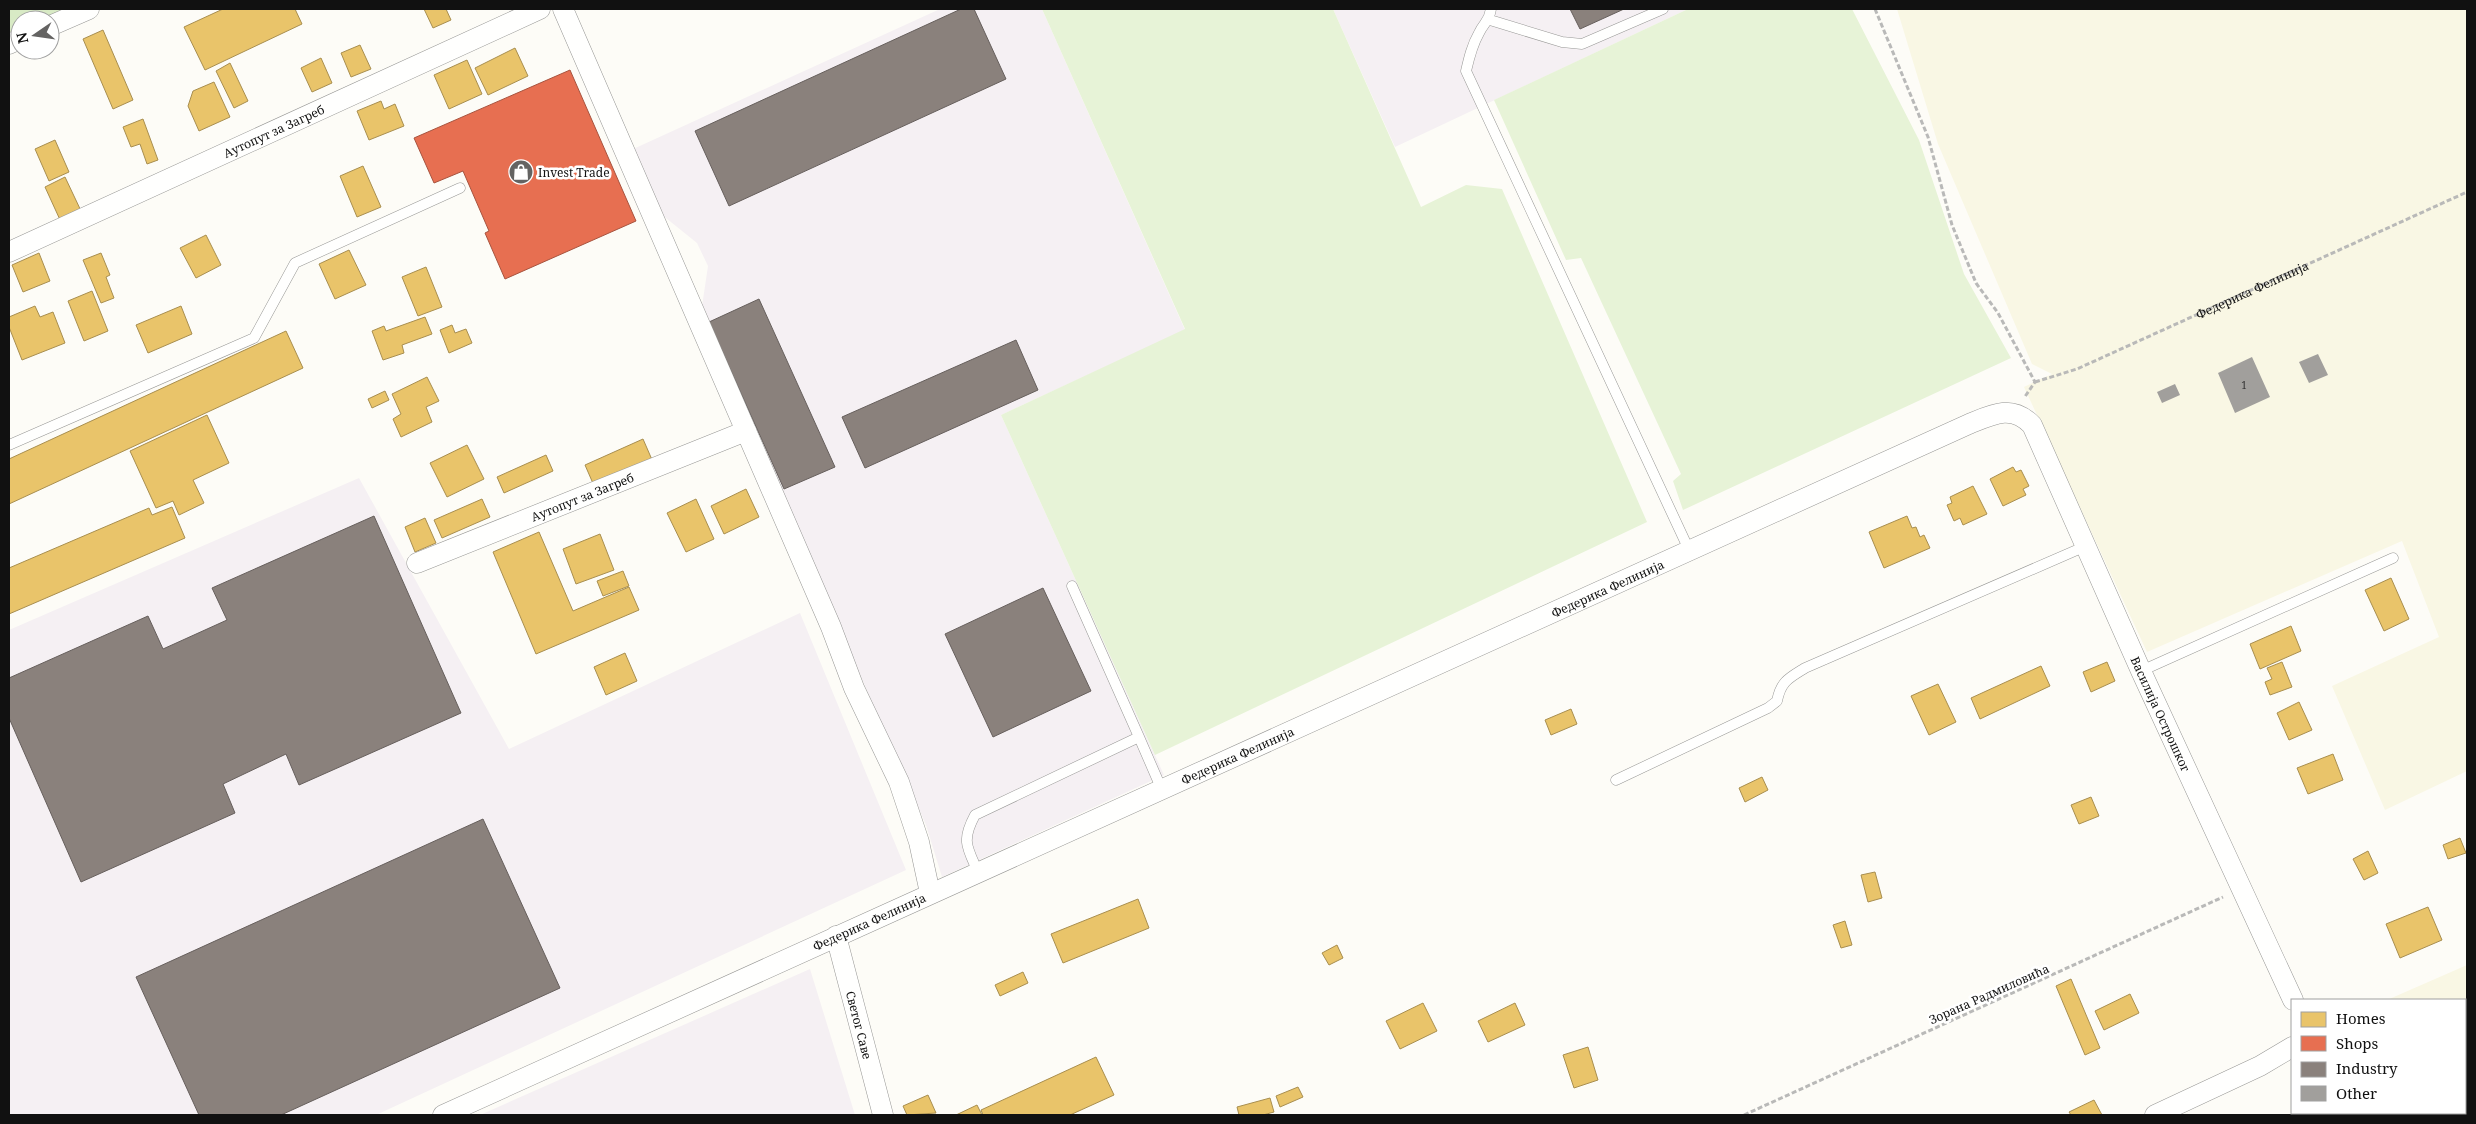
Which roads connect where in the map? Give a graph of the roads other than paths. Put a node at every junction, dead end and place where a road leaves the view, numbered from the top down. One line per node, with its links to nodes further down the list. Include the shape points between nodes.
1 (90, 9): 7 (street)
2 (540, 9): 9 (street, Аутопут за Загреб)
3 (563, 9): 11 (street)
4 (1491, 9): 6 (lane)
5 (1663, 9): 6 (lane, via 1582,44 1562,42)
6 (1490, 20): 14 (lane, via 1474,42 1466,72)
7 (60, 22)
8 (460, 188): 12 (lane, via 295,263 254,338)
9 (9, 252)
10 (2032, 425): 13 (street, Василија Острошког); 14 (street, Федерика Фелинија, via 2024,416 2014,412 1998,413)
11 (746, 431): 16 (street, Аутопут за Загреб); 23 (street, via 854,688 899,782 919,842)
12 (9, 445)
13 (2086, 546): 18 (street, Василија Острошког); 20 (lane, via 1805,668 1784,683 1778,701 1768,708)
14 (1690, 552): 21 (street, Федерика Фелинија)
15 (2393, 558): 18 (lane)
16 (418, 563)
17 (1072, 586): 19 (lane)
18 (2141, 671): 25 (street, Василија Острошког)
19 (1139, 737): 21 (lane); 22 (lane, via 975,815 966,832 966,845)
20 (1616, 780)
21 (1162, 790): 22 (street, Федерика Фелинија)
22 (978, 872): 23 (street, Федерика Фелинија)
23 (930, 893): 24 (street, Федерика Фелинија)
24 (836, 936): 27 (street, Федерика Фелинија); 28 (street, Светог Саве)
25 (2293, 999)
26 (2291, 1048): 29 (street, via 2260,1066)
27 (443, 1115)
28 (883, 1115)
29 (2155, 1115)

